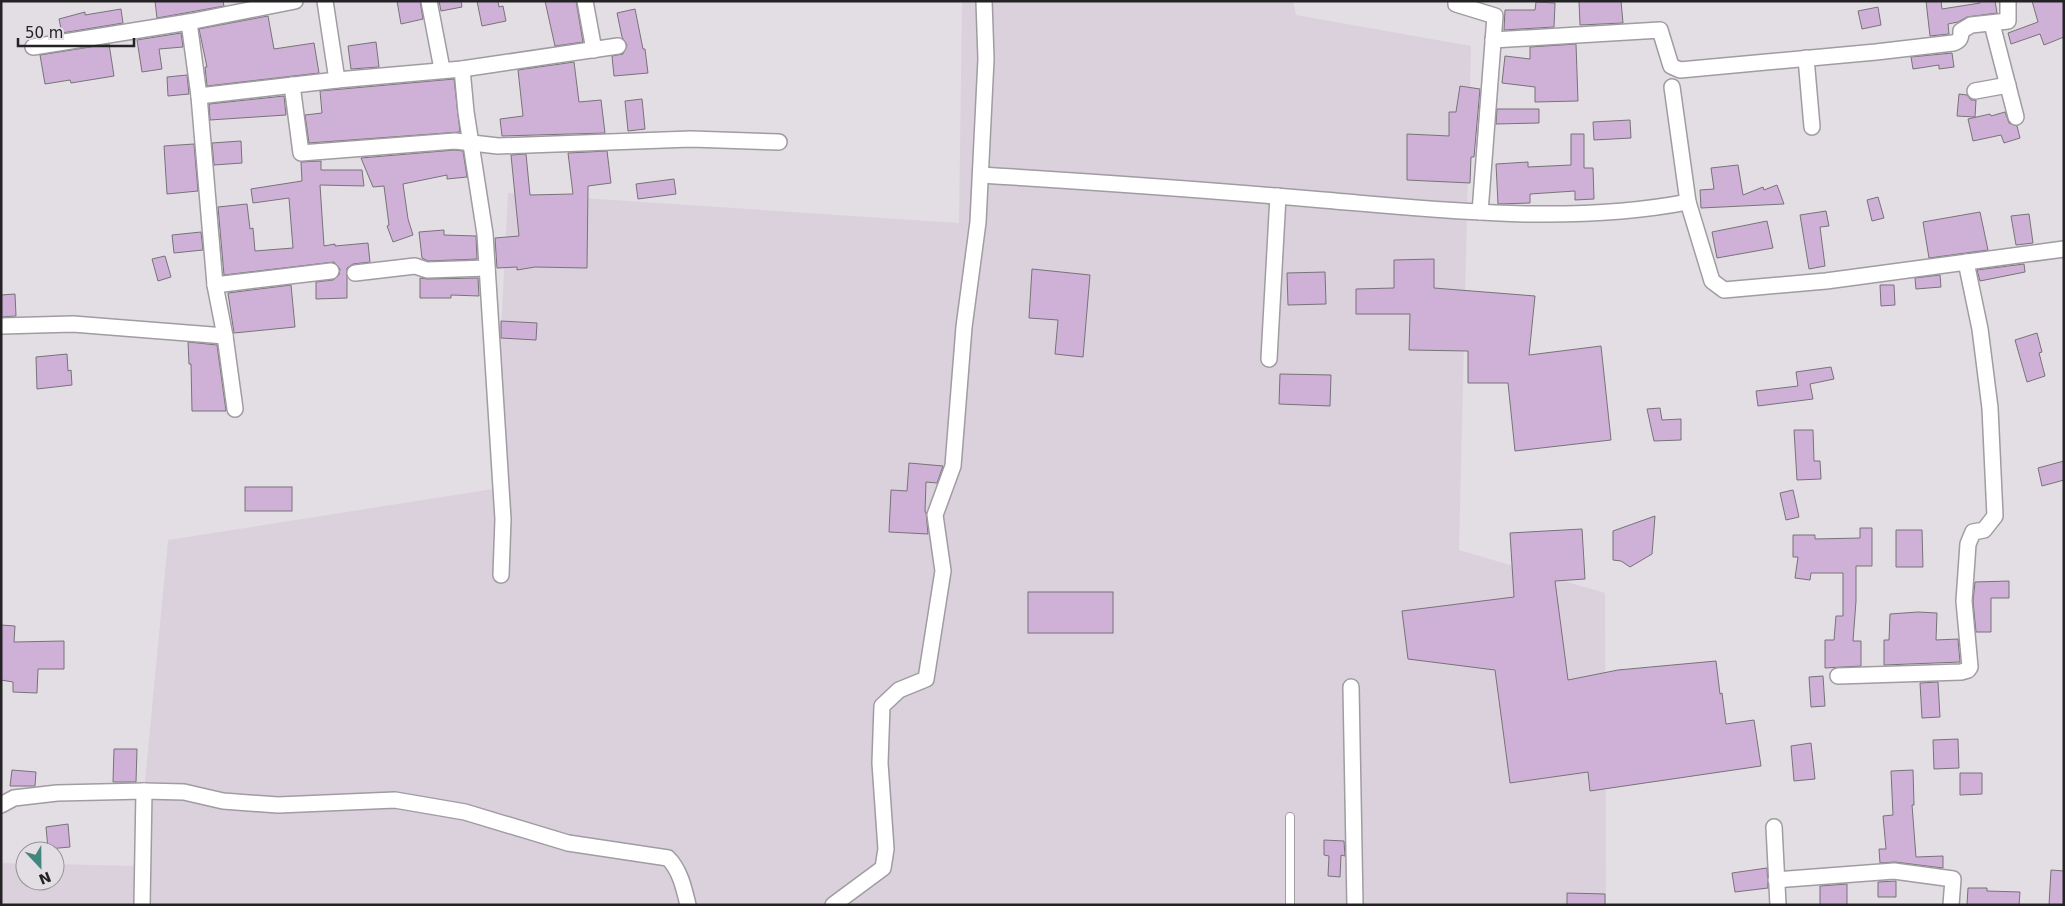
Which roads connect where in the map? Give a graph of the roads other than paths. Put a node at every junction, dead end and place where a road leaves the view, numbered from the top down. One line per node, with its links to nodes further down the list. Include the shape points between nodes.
1 (295, 1): 8 (street)
2 (325, 1): 17 (street)
3 (429, 1): 16 (street)
4 (585, 1): 13 (street)
5 (984, 1): 27 (street, via 986,59)
6 (1456, 1): 10 (street, via 1456,4 1495,16)
7 (2008, 1): 9 (street, via 2008,21)
8 (189, 22): 12 (street); 22 (street)
9 (1992, 24): 14 (street, via 1970,25 1964,28 1959,41 1953,43); 19 (street)
10 (1493, 40): 14 (street, via 1660,30 1670,66 1680,70); 30 (street)
11 (618, 46): 13 (street)
12 (33, 47)
13 (594, 50): 15 (street)
14 (1806, 58): 24 (street)
15 (462, 68): 16 (street); 26 (street)
16 (442, 69): 17 (street)
17 (337, 80): 18 (street)
18 (292, 85): 22 (street); 26 (street, via 301,153)
19 (2008, 85): 21 (street); 23 (street)
20 (1672, 87): 29 (street)
21 (1975, 91)
22 (199, 96): 36 (street)
23 (2016, 117)
24 (1812, 127)
25 (779, 142): 26 (street, via 691,139 498,146)
26 (471, 143): 33 (street)
27 (981, 174): 28 (street); 51 (street, via 953,466 936,515 943,571 926,679 899,690 882,706 880,763 886,849 883,868)
28 (1278, 196): 30 (street); 39 (street)
29 (1688, 202): 30 (street, via 1577,213); 32 (street, via 1712,281 1724,290 1826,281)
30 (1480, 212)
31 (2064, 249): 32 (street)
32 (1966, 262): 42 (street, via 1980,329 1990,408 1995,516 1984,530 1973,532 1968,544 1964,601 1970,667 1961,672)
33 (487, 268): 35 (street, via 427,270 415,266); 41 (street, via 503,519)
34 (331, 271): 36 (street)
35 (355, 273)
36 (215, 285): 38 (street)
37 (1, 326): 38 (street, via 73,324)
38 (225, 336): 40 (street)
39 (1269, 359)
40 (235, 409)
41 (501, 575)
42 (1838, 676)
43 (1351, 687): 53 (street)
44 (144, 791): 45 (street, via 57,793 14,798); 49 (street); 50 (street, via 184,792 223,801 278,805 394,800 465,812 568,843 668,858 677,871)
45 (1, 805)
46 (1290, 817): 52 (lane)
47 (1774, 827): 48 (street)
48 (1776, 880): 54 (street); 55 (street, via 1894,871 1953,879)
49 (142, 905)
50 (688, 905)
51 (833, 905)
52 (1290, 905)
53 (1355, 905)
54 (1778, 905)
55 (1951, 905)

